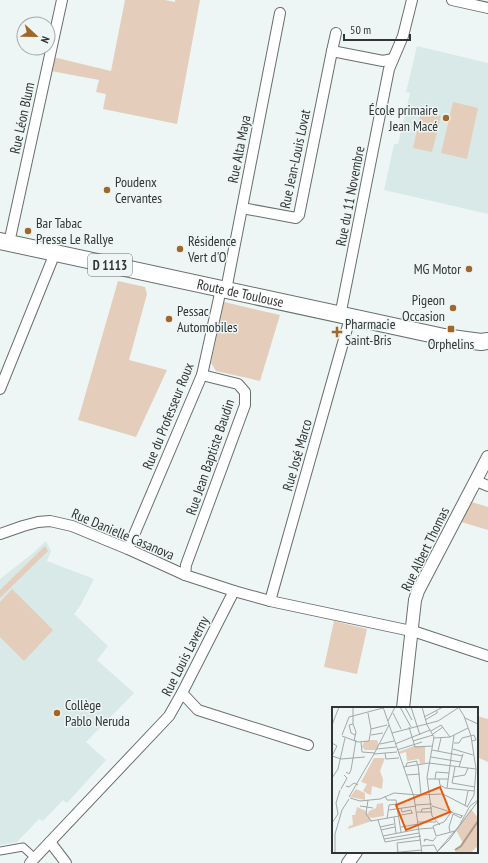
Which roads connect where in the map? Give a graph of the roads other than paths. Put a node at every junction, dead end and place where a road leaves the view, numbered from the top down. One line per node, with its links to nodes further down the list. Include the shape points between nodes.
1 (62, 0): 10 (street, Rue Léon Blum)
2 (412, 0): 8 (street, Rue du 11 Novembre, via 404,36)
3 (452, 0): 4 (street)
4 (488, 8)
5 (280, 13): 9 (street, Rue Alta Maya)
6 (336, 33): 7 (street, Rue Jean-Louis Lovat)
7 (332, 51): 8 (street, via 383,61); 9 (street, Rue Jean-Louis Lovat, via 299,215 296,218)
8 (393, 59): 13 (street, Rue du 11 Novembre, via 389,69)
9 (242, 208): 12 (street, Rue Alta Maya)
10 (5, 242): 11 (main road, Route de Toulouse / D 1113)
11 (55, 253): 12 (main road, Route de Toulouse / D 1113); 16 (street)
12 (223, 290): 13 (main road, Route de Toulouse / D 1113); 15 (street, Rue du Professeur Roux)
13 (345, 317): 14 (main road, Route de Toulouse / D 1113); 24 (street, Rue José Marco)
14 (486, 343)
15 (202, 375): 21 (street, Rue du Professeur Roux); 22 (street, Rue Jean Baptiste Baudin, via 238,384 245,392 245,405)
16 (0, 389)
17 (488, 457): 18 (street, Rue Albert Thomas)
18 (476, 481): 19 (street); 25 (street, Rue Albert Thomas, via 418,591)
19 (488, 486)
20 (0, 534): 21 (street, Rue Danielle Casanova, via 38,522 50,521 72,526)
21 (128, 549): 22 (street, Rue Danielle Casanova)
22 (184, 575): 23 (street, Rue Danielle Casanova)
23 (234, 591): 24 (street); 27 (street, Rue Louis Laverny)
24 (270, 601): 25 (street)
25 (412, 631): 26 (street); 28 (street, Rue Albert Thomas)
26 (488, 656)
27 (182, 693): 29 (street, via 198,710); 30 (street, Rue Louis Laverny, via 169,716)
28 (403, 707)
29 (308, 745)
30 (50, 842): 33 (street, Rue Louis Laverny); 34 (street)
31 (0, 851): 33 (street, via 22,847)
32 (355, 853): 35 (street)
33 (32, 860)
34 (66, 863)
35 (348, 863)

